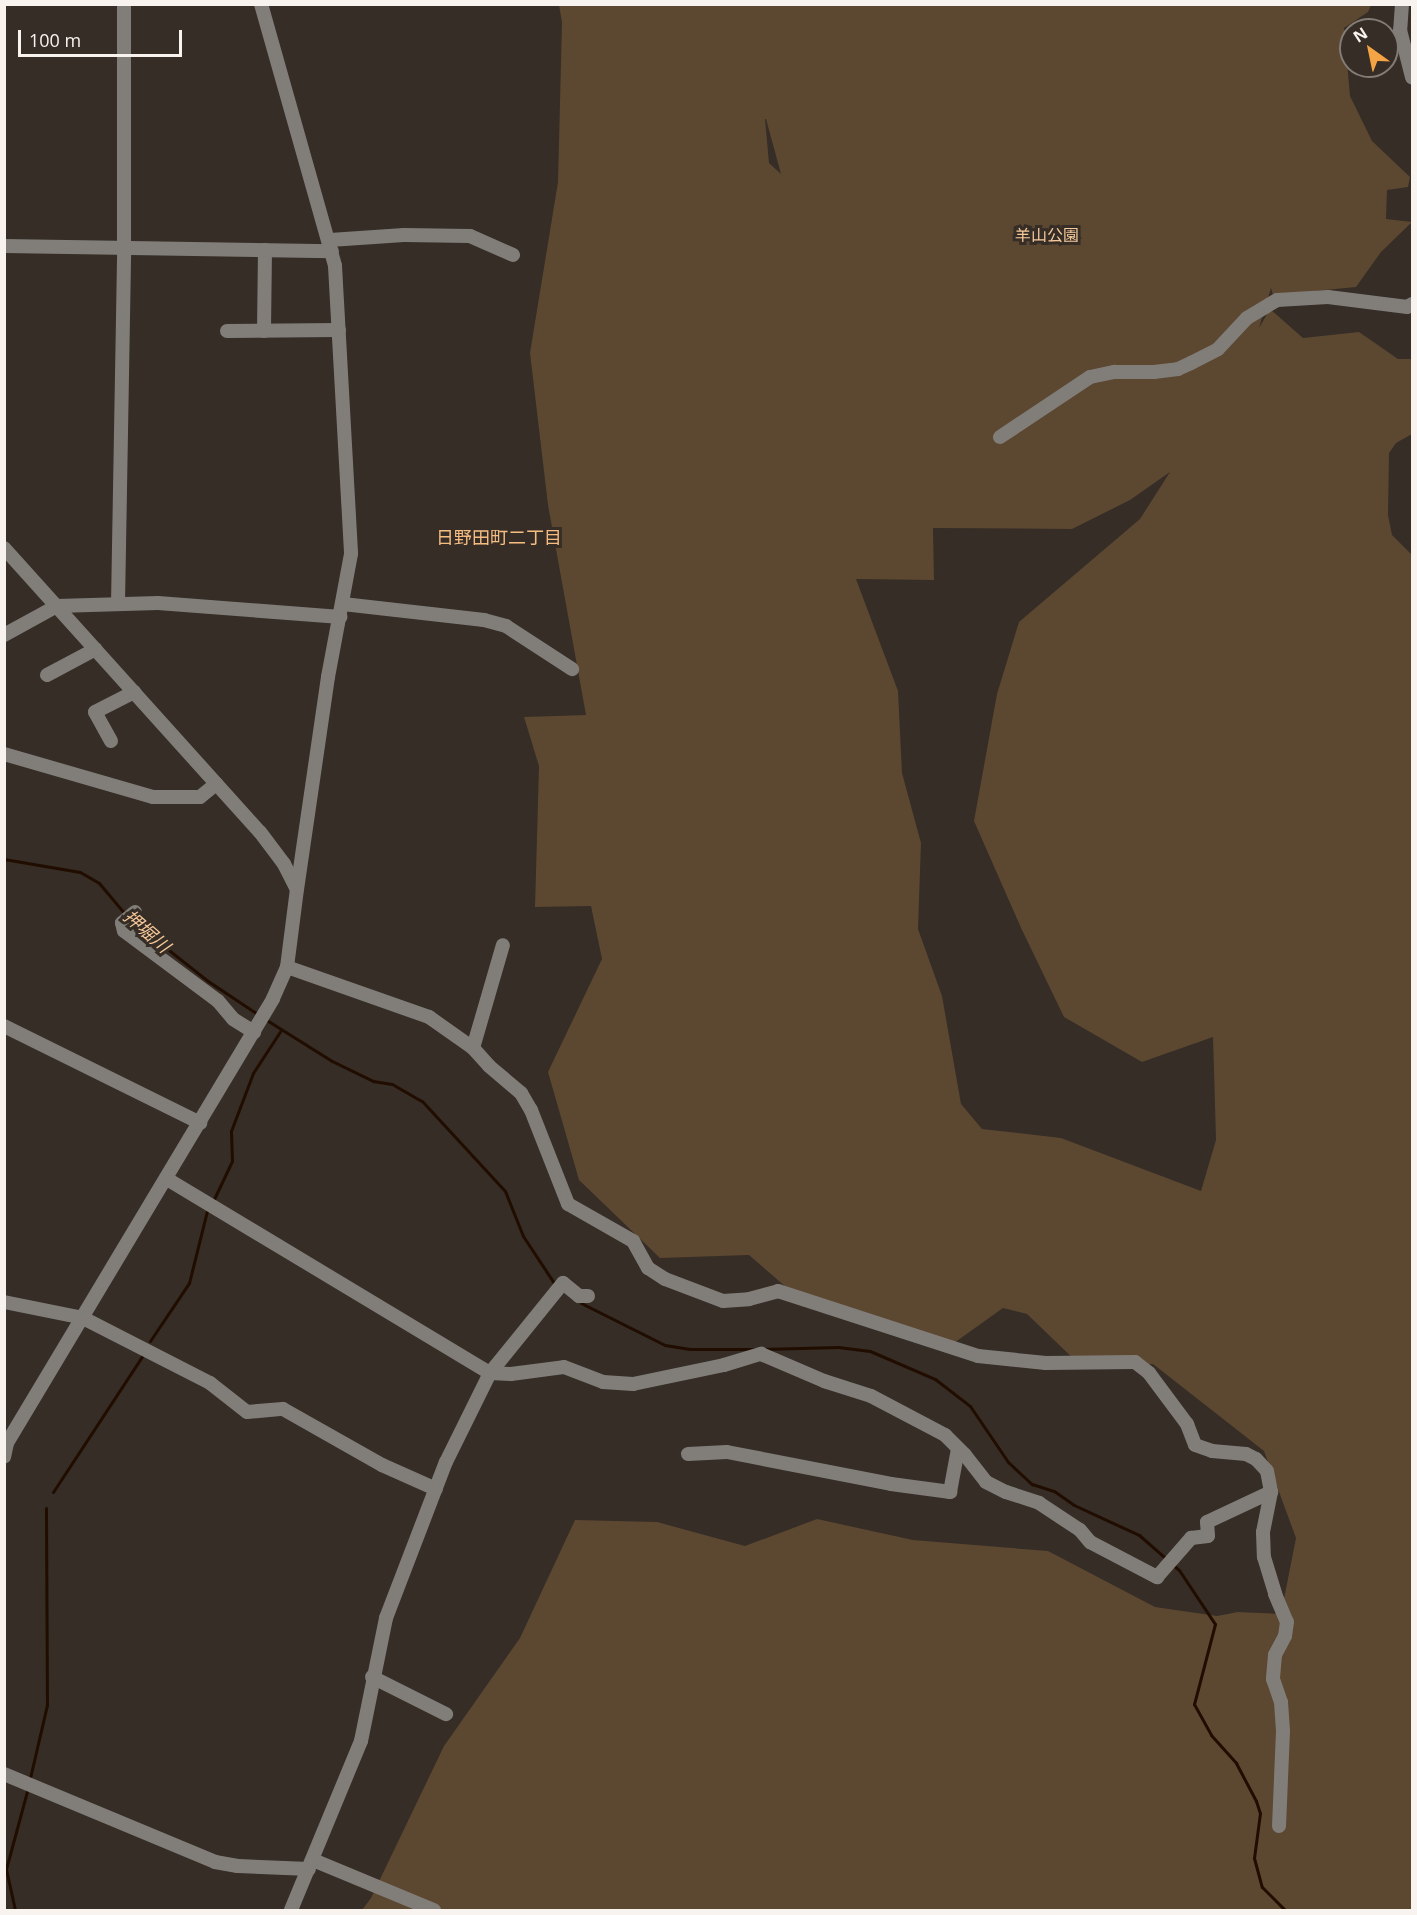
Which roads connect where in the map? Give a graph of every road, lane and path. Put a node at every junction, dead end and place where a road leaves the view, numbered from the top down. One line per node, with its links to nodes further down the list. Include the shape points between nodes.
1 (124, 4): 7 (street)
2 (261, 4): 5 (street)
3 (1405, 8): 4 (street, via 1400,30)
4 (1413, 76)
5 (331, 245): 8 (street); 9 (street, via 404,235 470,236); 11 (street)
6 (4, 246): 7 (street)
7 (124, 248): 8 (street); 16 (street)
8 (265, 250): 13 (street)
9 (513, 255)
10 (1413, 304): 14 (street, via 1407,307 1328,297 1277,300 1247,318 1218,349 1191,363 1178,369 1090,377)
11 (339, 330): 13 (street); 18 (street, via 351,554)
12 (227, 331): 13 (street)
13 (264, 331)
14 (1000, 437)
15 (4, 548): 17 (street)
16 (118, 604): 17 (street); 18 (street)
17 (57, 606): 19 (street); 20 (street)
18 (342, 611): 21 (street, via 484,620 506,626); 27 (street, via 328,677)
19 (4, 635)
20 (96, 649): 22 (street); 23 (street)
21 (572, 669)
22 (47, 675)
23 (134, 693): 24 (street, via 95,712); 26 (street)
24 (111, 741)
25 (4, 754): 26 (street, via 153,797 200,796)
26 (216, 784): 27 (street, via 260,832)
27 (297, 889): 30 (street)
28 (135, 912): 32 (street, via 123,922 124,931)
29 (503, 945): 33 (street)
30 (287, 967): 32 (street); 33 (street, via 429,1017)
31 (4, 1026): 34 (street)
32 (254, 1032): 34 (street)
33 (473, 1048): 44 (street, via 521,1093 568,1204 633,1241 648,1268 665,1279 723,1301 778,1291 978,1356 1046,1363 1135,1362 1149,1373 1195,1445 1256,1459 1267,1471)
34 (200, 1123): 35 (street)
35 (167, 1179): 38 (street); 39 (street)
36 (588, 1296): 39 (street, via 579,1296 562,1283)
37 (4, 1302): 38 (street)
38 (83, 1318): 40 (street); 43 (street, via 210,1383 247,1412 283,1409 381,1465)
39 (490, 1373): 41 (street, via 564,1367 603,1382 633,1384 760,1354 871,1396 945,1435); 43 (street)
40 (5, 1447)
41 (958, 1449): 42 (street, via 950,1492 891,1485 727,1452); 44 (street, via 986,1482 1039,1503 1080,1530 1090,1542 1157,1577 1191,1538 1208,1536 1207,1521)
42 (688, 1454)
43 (436, 1489): 45 (street, via 386,1618)
44 (1271, 1492): 48 (street, via 1263,1532 1264,1557 1287,1622 1275,1655 1274,1679 1281,1702 1282,1731)
45 (372, 1677): 46 (street); 49 (street, via 361,1741)
46 (446, 1714)
47 (4, 1774): 49 (street, via 215,1862 238,1866)
48 (1279, 1826)
49 (311, 1864): 50 (street); 51 (street)
50 (291, 1911)
51 (434, 1911)

